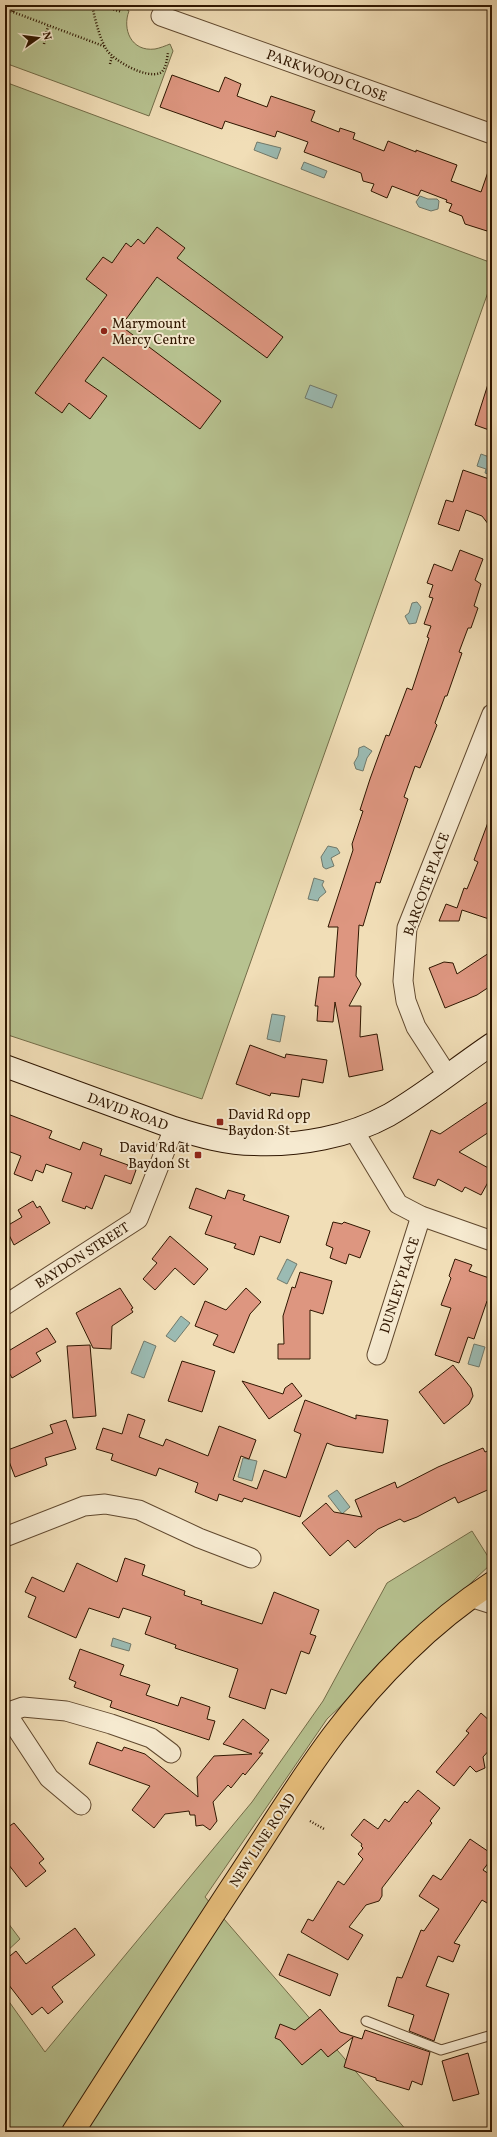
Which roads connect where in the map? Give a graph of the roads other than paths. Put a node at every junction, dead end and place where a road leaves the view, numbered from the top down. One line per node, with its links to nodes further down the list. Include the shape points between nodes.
1 (161, 16): 2 (street, PARKWOOD CLOSE)
2 (492, 134)
3 (492, 714): 6 (street, BARCOTE PLACE, via 407,928 404,962 406,1001 416,1027)
4 (492, 1044): 6 (street, DAVID ROAD)
5 (5, 1066): 7 (street, DAVID ROAD)
6 (447, 1075): 8 (street, DAVID ROAD, via 389,1115)
7 (174, 1128): 8 (street, DAVID ROAD, via 220,1140 253,1144 310,1140); 11 (street, BAYDON STREET, via 138,1218)
8 (354, 1131): 9 (street, via 398,1204)
9 (421, 1216): 10 (street); 12 (street, DUNLEY PLACE)
10 (492, 1241)
11 (5, 1305)
12 (377, 1355)
13 (5, 1537): 14 (street, via 84,1506 105,1504 139,1510 199,1538)
14 (251, 1558)
15 (492, 1582): 16 (main road, NEW LINE ROAD)
16 (470, 1598): 17 (street); 23 (main road, NEW LINE ROAD, via 382,1678 334,1734 195,1942)
17 (492, 1604)
18 (6, 1712): 19 (street, via 23,1707 66,1711 151,1738); 20 (street, via 49,1778)
19 (171, 1753)
20 (81, 1805)
21 (366, 2021): 22 (lane, via 441,2050)
22 (492, 2035)
23 (73, 2132)

